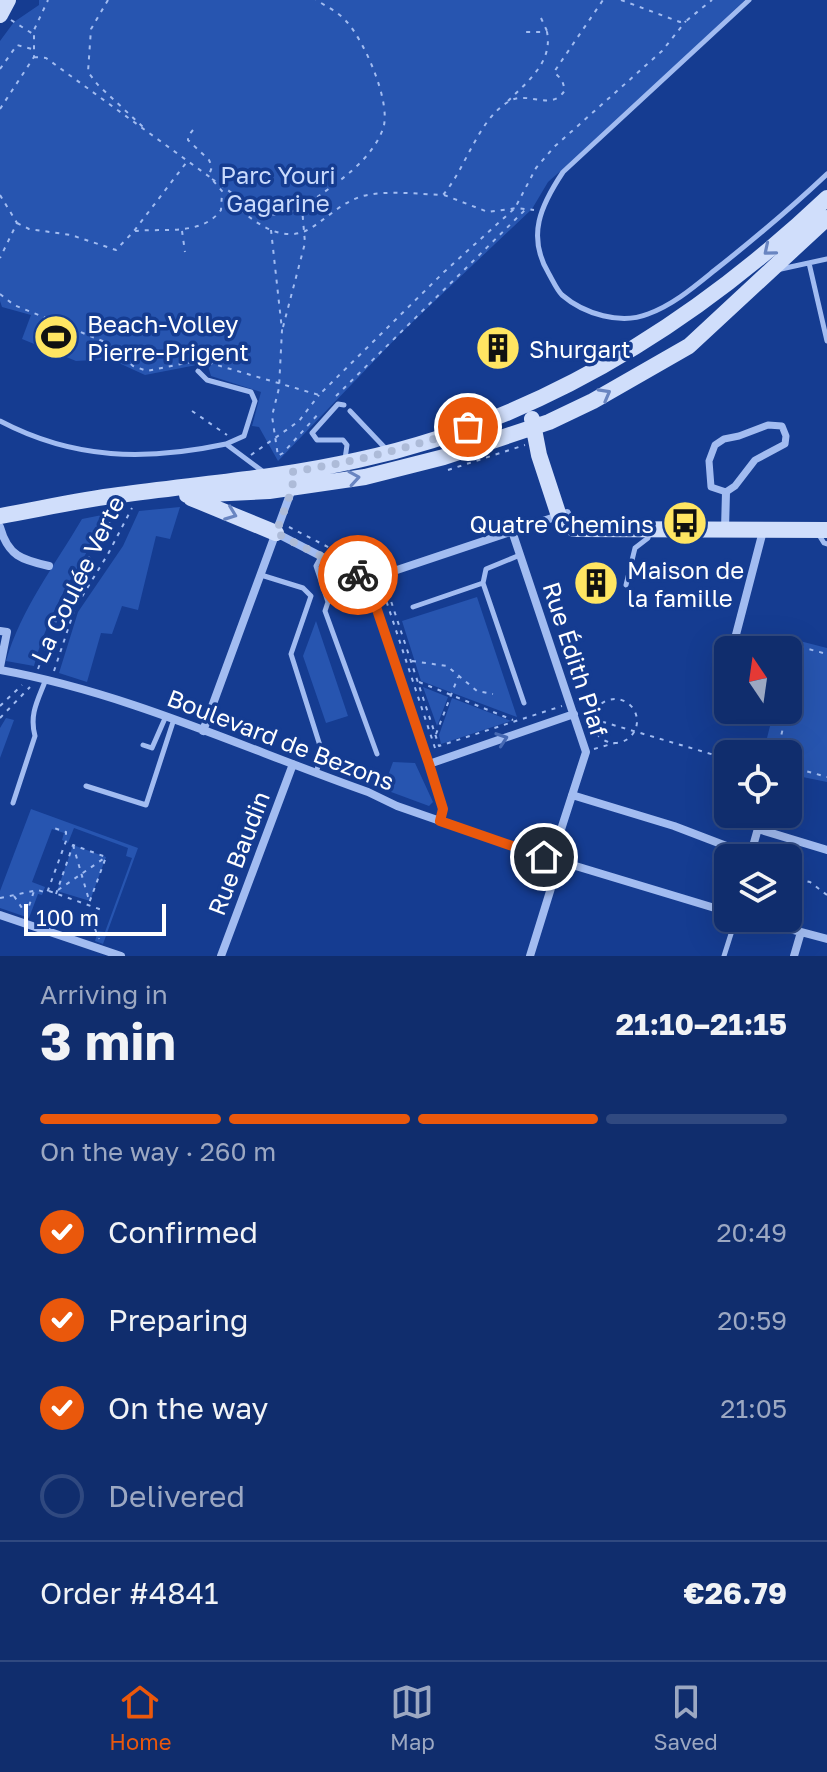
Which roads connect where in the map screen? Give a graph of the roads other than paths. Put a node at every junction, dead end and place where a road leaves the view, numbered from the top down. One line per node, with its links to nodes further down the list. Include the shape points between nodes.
1 (8, 0): 3 (main road)
2 (749, 0): 4 (lane, via 563,172 544,201 538,224 546,269 561,293 581,307 617,319 647,315 681,297)
3 (0, 14)
4 (827, 174)
5 (827, 198): 15 (main road, one-way to 15, via 740,275 600,368)
6 (827, 218): 9 (main road)
7 (827, 259): 8 (lane)
8 (809, 263): 9 (lane); 10 (lane)
9 (768, 271): 15 (main road, one-way to 9, via 593,401 689,346)
10 (827, 341)
11 (198, 371): 16 (lane, via 207,380 255,396 244,436)
12 (344, 405): 18 (lane, via 338,404 312,433 317,440 343,440)
13 (350, 411): 17 (lane)
14 (0, 421): 16 (lane, via 25,434 110,455 185,453)
15 (532, 421): 17 (main road); 20 (main road, one-way to 15, via 404,468); 24 (main road, via 539,455)
16 (226, 444): 19 (lane)
17 (390, 452): 18 (main road)
18 (344, 463): 20 (main road)
19 (269, 476): 20 (main road); 22 (main road)
20 (292, 480): 23 (main road); 27 (street)
21 (726, 492): 21 (street, via 711,487 709,461 715,445 768,425 782,426 785,444 755,460); 29 (street)
22 (137, 493): 23 (main road); 25 (main road)
23 (186, 495): 27 (main road, one-way to 27)
24 (563, 514): 28 (main road, via 565,524 574,529); 31 (street)
25 (0, 516)
26 (0, 527): 35 (street, via 16,555)
27 (278, 528): 34 (street); 36 (street)
28 (649, 530): 29 (main road); 39 (lane, via 648,538 635,548)
29 (725, 530): 30 (main road)
30 (763, 530): 32 (main road); 42 (street)
31 (512, 531): 33 (street, Rue Édith Piaf); 38 (street)
32 (824, 535)
33 (520, 555): 37 (lane, via 486,569); 46 (street, Rue Édith Piaf)
34 (321, 556): 38 (street); 50 (lane, via 316,566 328,602 325,611)
35 (49, 566)
36 (260, 575): 48 (street); 53 (lane, via 303,588 311,596 291,654 322,752)
37 (483, 583): 40 (lane); 45 (lane)
38 (368, 584): 52 (street)
39 (626, 585)
40 (413, 607)
41 (0, 631): 43 (street, via 7,632)
42 (736, 636)
43 (0, 668): 44 (street, Boulevard de Bezons)
44 (46, 679): 47 (street, Boulevard de Bezons); 56 (lane, via 32,716 35,736)
45 (524, 703)
46 (572, 708): 52 (street, one-way to 46); 55 (street, Rue Édith Piaf, via 586,752)
47 (170, 718): 48 (street, Boulevard de Bezons); 49 (lane, via 152,748); 54 (lane, via 146,805)
48 (203, 731): 51 (street, Boulevard de Bezons)
49 (143, 745)
50 (377, 754)
51 (293, 764): 53 (street, Boulevard de Bezons); 72 (street, Rue Baudin)
52 (429, 764): 57 (street, via 443,809)
53 (316, 773): 57 (street, Boulevard de Bezons)
54 (86, 786)
55 (572, 795): 59 (street); 61 (street, Rue Édith Piaf)
56 (13, 803)
57 (440, 821): 63 (street, Boulevard de Bezons)
58 (758, 829): 60 (street); 62 (street)
59 (720, 844)
60 (754, 844)
61 (556, 845): 63 (street); 64 (street, via 568,851)
62 (827, 850)
63 (544, 857): 65 (street)
64 (569, 864): 65 (street); 66 (street)
65 (556, 872): 73 (street)
66 (714, 908)
67 (0, 915): 71 (street)
68 (732, 932): 74 (lane)
69 (801, 932): 70 (street); 75 (street)
70 (827, 939)
71 (121, 956)
72 (221, 956)
73 (530, 956)
74 (724, 956)
75 (794, 956)

